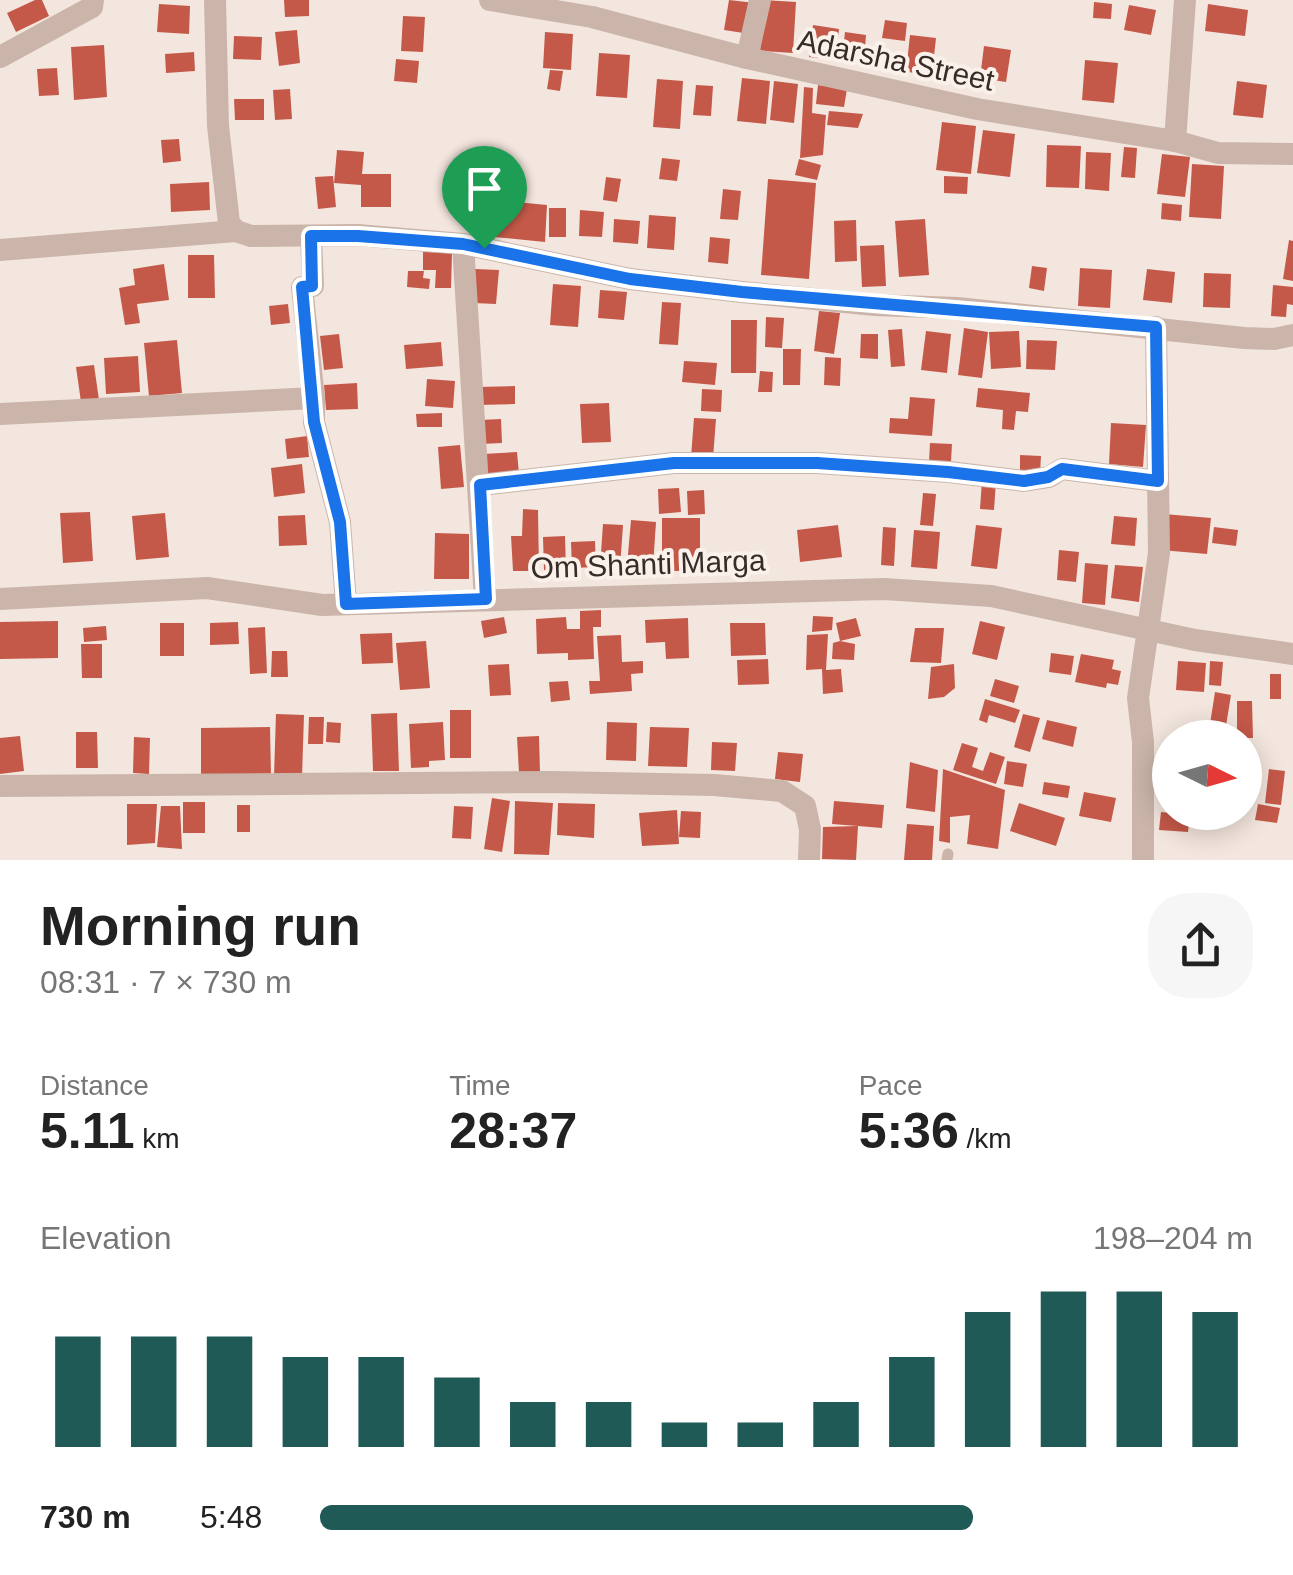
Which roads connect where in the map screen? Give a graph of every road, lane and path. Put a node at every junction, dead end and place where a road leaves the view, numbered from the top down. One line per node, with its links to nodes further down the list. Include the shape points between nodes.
1 (93, 0): 6 (street, via 80,16)
2 (215, 0): 10 (street, via 218,126 228,222)
3 (490, 0): 7 (street, Adarsha Street, via 592,17)
4 (760, 0): 7 (street)
5 (1184, 0): 8 (street)
6 (0, 57)
7 (748, 58): 8 (street, Adarsha Street, via 977,110)
8 (1175, 141): 9 (street, Adarsha Street, via 1218,153)
9 (1293, 154)
10 (236, 231): 11 (street); 13 (street)
11 (311, 236): 12 (street); 16 (street, via 312,286 302,287)
12 (463, 244): 14 (street, via 630,279); 19 (street)
13 (0, 250)
14 (1156, 327): 15 (street, via 1274,340); 18 (street)
15 (1293, 335)
16 (314, 398): 17 (street); 22 (street, via 340,522)
17 (0, 414)
18 (1158, 481): 19 (street, via 1062,469 1024,481 817,463 674,463); 23 (street, via 1159,553)
19 (480, 485): 21 (street)
20 (0, 599): 22 (street, Om Shanti Marga, via 207,588)
21 (486, 599): 22 (street, Om Shanti Marga); 23 (street, Om Shanti Marga, via 884,589 991,596)
22 (346, 604)
23 (1149, 631): 24 (street, Om Shanti Marga); 27 (street, via 1138,698)
24 (1293, 654)
25 (0, 786): 26 (street, via 553,782 782,791 805,806)
26 (808, 860)
27 (1143, 860)

